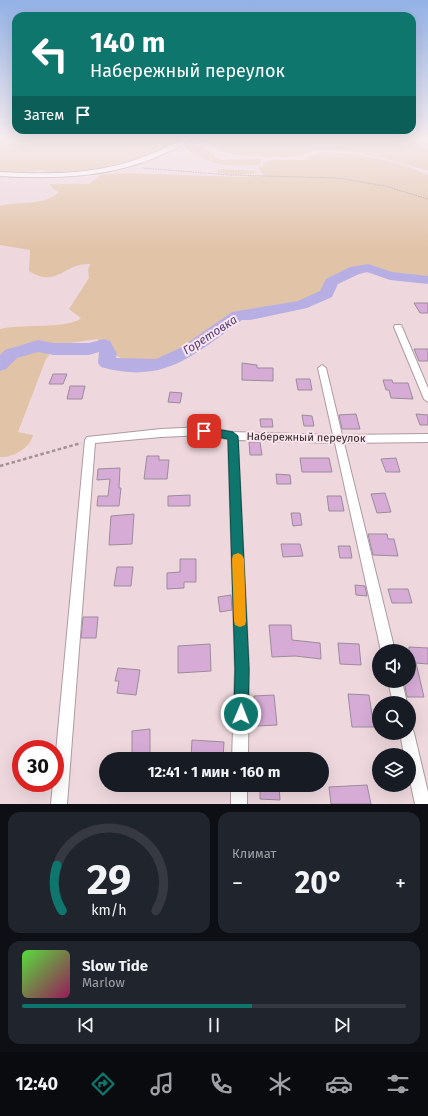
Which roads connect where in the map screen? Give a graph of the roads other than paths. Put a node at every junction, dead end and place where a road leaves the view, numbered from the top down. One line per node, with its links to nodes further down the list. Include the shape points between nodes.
1 (47, 176): 2 (street)
2 (65, 176)
3 (398, 327): 5 (street)
4 (322, 368): 8 (street)
5 (428, 399)
6 (233, 436): 8 (street, Набережный переулок); 11 (street, via 242,669); 13 (street, Набережный переулок, via 204,431 90,440)
7 (428, 438): 8 (street, Набережный переулок)
8 (339, 439): 9 (street)
9 (386, 644)
10 (409, 740): 15 (street)
11 (240, 752)
12 (240, 792): 14 (street)
13 (59, 804)
14 (239, 804)
15 (423, 804)

